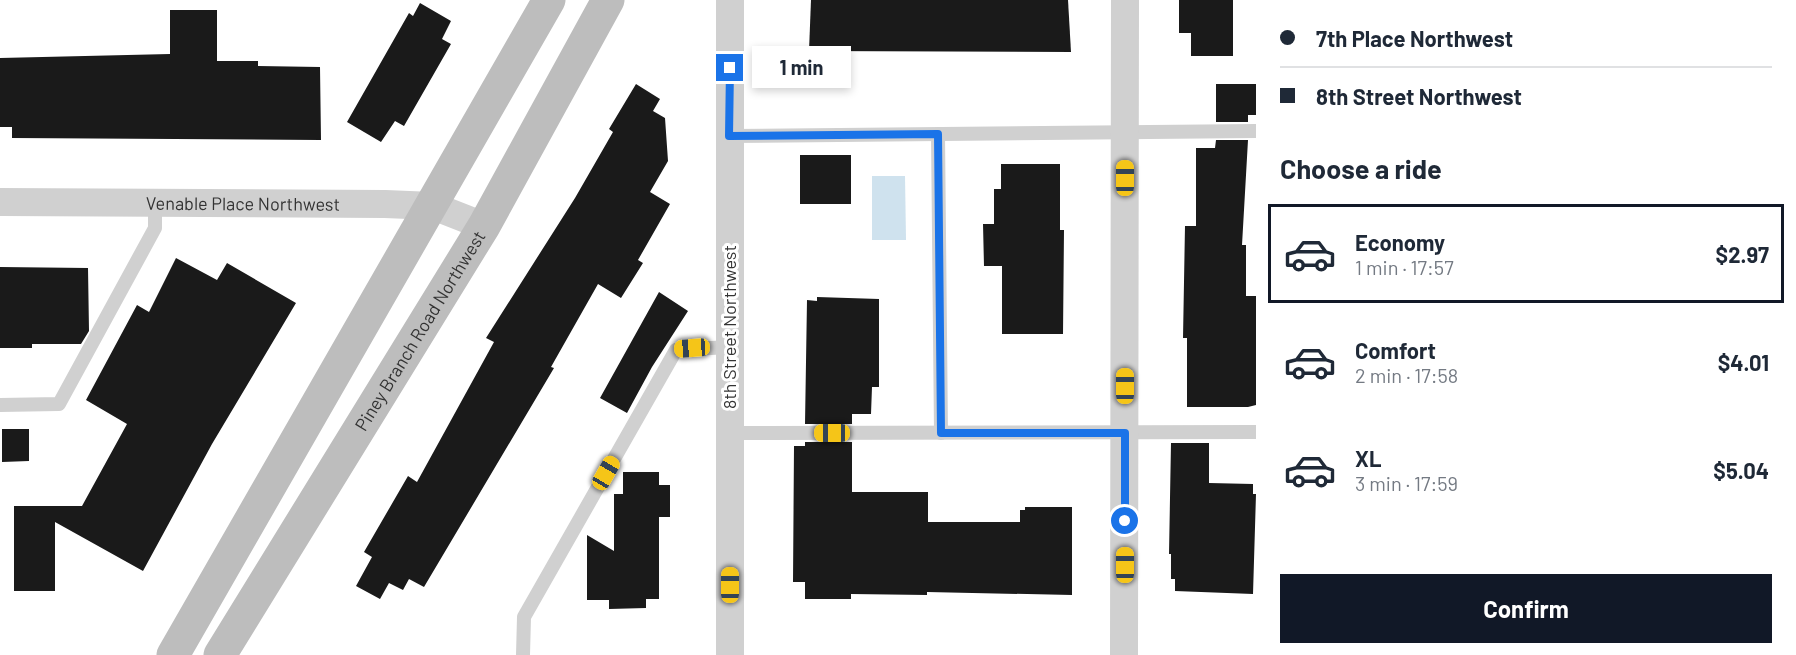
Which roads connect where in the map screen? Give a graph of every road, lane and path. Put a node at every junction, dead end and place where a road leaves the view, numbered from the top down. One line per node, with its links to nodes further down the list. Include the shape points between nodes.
1 (549, 0): 11 (main road)
2 (608, 0): 12 (main road, Piney Branch Road Northwest)
3 (730, 0): 8 (street, 8th Street Northwest)
4 (1125, 0): 5 (street)
5 (1125, 132): 6 (lane); 7 (lane); 18 (street)
6 (1256, 132)
7 (938, 134): 8 (lane); 17 (lane)
8 (729, 136): 13 (street, 8th Street Northwest)
9 (0, 202): 10 (street, Venable Place Northwest)
10 (155, 203): 11 (street, Venable Place Northwest); 14 (lane, via 155,228 59,404)
11 (433, 206): 12 (street, Venable Place Northwest); 19 (main road)
12 (484, 226): 20 (main road, Piney Branch Road Northwest)
13 (729, 347): 16 (street, 8th Street Northwest); 21 (lane, via 676,350 524,617)
14 (0, 405)
15 (1256, 432): 18 (lane)
16 (729, 433): 17 (lane); 22 (street, 8th Street Northwest)
17 (941, 433): 18 (lane)
18 (1125, 433): 23 (street)
19 (173, 655)
20 (220, 655)
21 (523, 655)
22 (730, 655)
23 (1124, 655)

